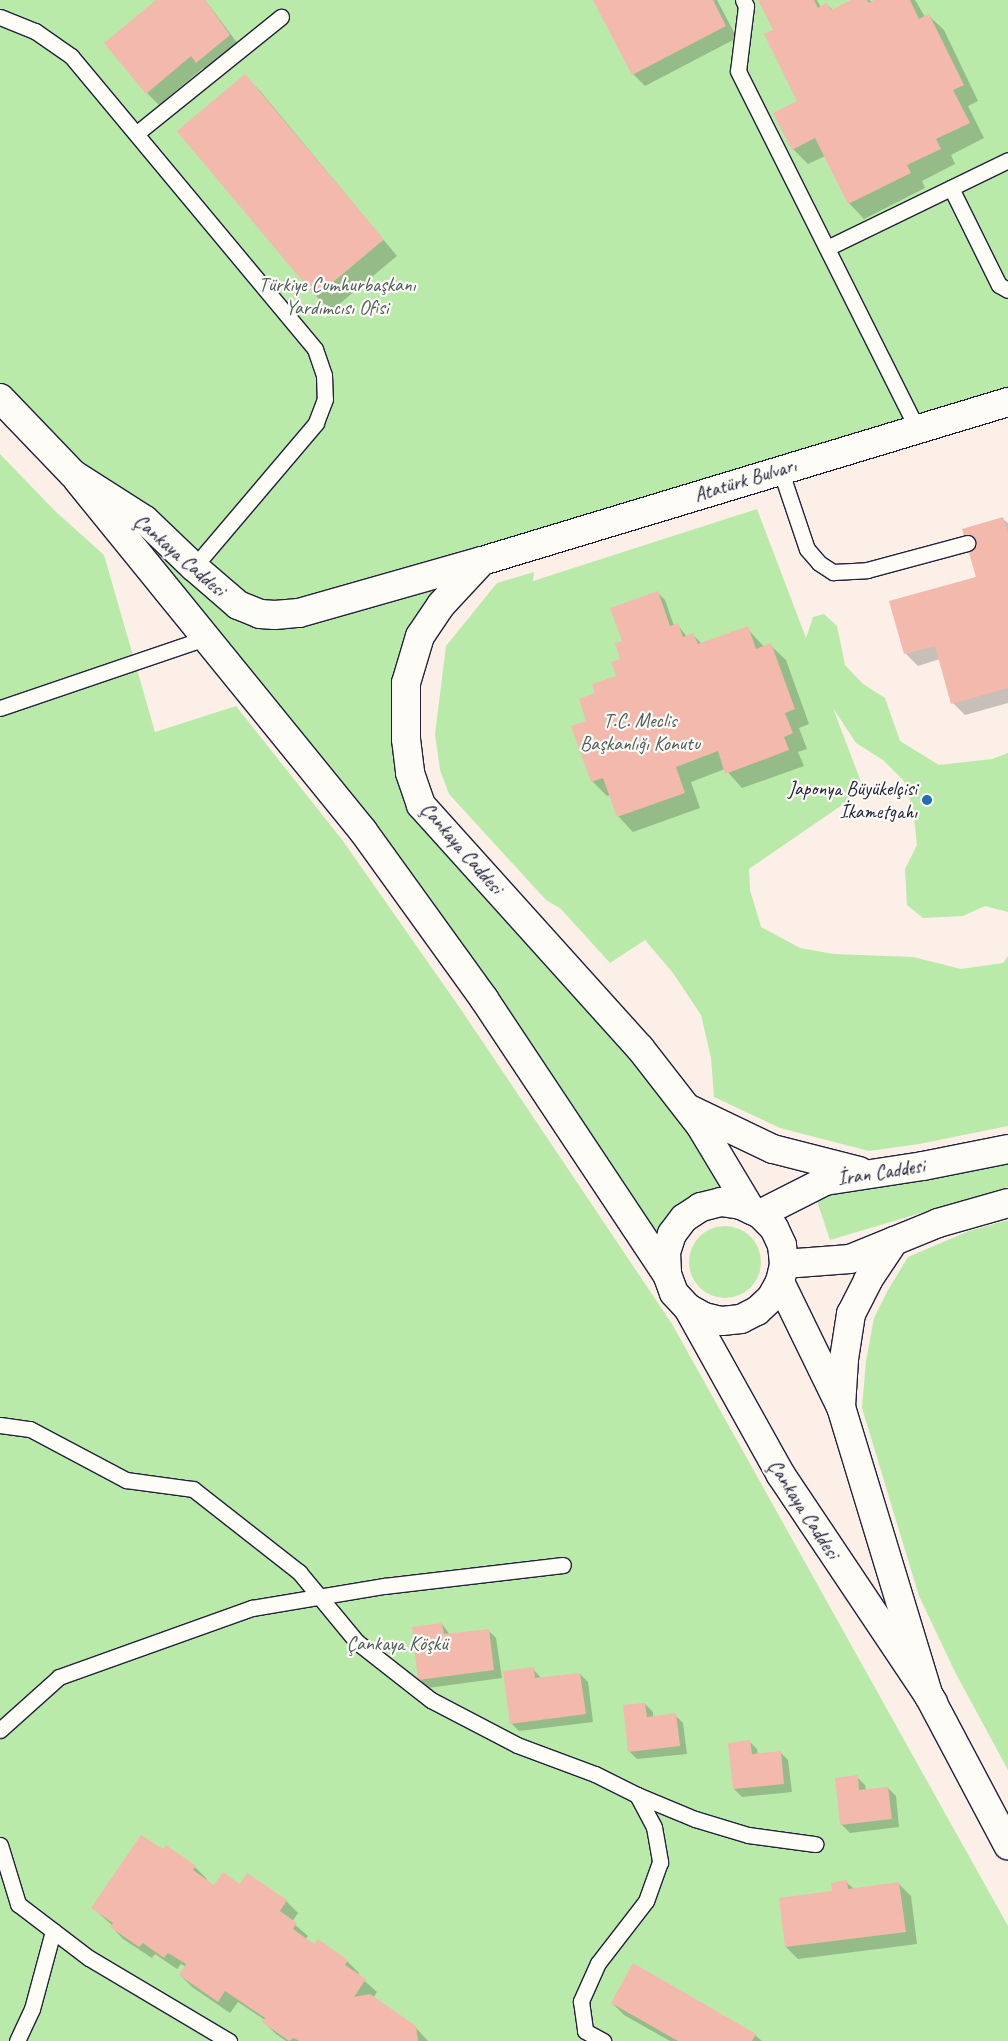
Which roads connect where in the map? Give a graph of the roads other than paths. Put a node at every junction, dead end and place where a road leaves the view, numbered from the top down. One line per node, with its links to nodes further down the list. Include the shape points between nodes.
1 (743, 0): 7 (lane, via 746,6 738,71)
2 (0, 17): 4 (lane, via 35,31 71,56)
3 (281, 17): 4 (lane)
4 (137, 133): 16 (lane, via 314,349 324,375 326,399 316,423)
5 (1008, 160): 6 (lane)
6 (951, 188): 7 (lane); 8 (lane, via 999,285)
7 (827, 248): 11 (lane)
8 (1008, 290)
9 (0, 398): 13 (main road, Çankaya Caddesi)
10 (1008, 402): 11 (main road, Atatürk Bulvarı)
11 (917, 429): 12 (main road, Atatürk Bulvarı)
12 (780, 469): 14 (lane, via 807,550 819,564 833,572 867,570); 15 (main road, Atatürk Bulvarı)
13 (73, 474): 16 (main road, Çankaya Caddesi, via 145,520); 17 (main road, Çankaya Caddesi)
14 (967, 543)
15 (482, 561): 16 (main road, Çankaya Caddesi, via 299,613 276,615 260,614 238,604); 19 (main road, Çankaya Caddesi, via 441,605 420,636 406,683 410,773 421,805 640,1048)
16 (194, 568)
17 (206, 638): 18 (lane); 26 (main road, Çankaya Caddesi, via 363,831 473,983)
18 (0, 708)
19 (686, 1107): 21 (main road, via 773,1149); 23 (main road, Çankaya Caddesi)
20 (1008, 1149): 21 (main road, İran Caddesi)
21 (868, 1174): 23 (main road, İran Caddesi, via 825,1182)
22 (1008, 1202): 24 (main road, via 938,1223)
23 (756, 1212): 25 (main road, Çankaya Caddesi, via 774,1228 782,1245); 26 (main road, Çankaya Caddesi, via 741,1205 721,1202 701,1207 684,1218 672,1234 666,1253)
24 (894, 1241): 25 (main road, via 850,1259); 28 (main road, via 868,1280 851,1314)
25 (782, 1273): 27 (main road, Çankaya Caddesi, via 771,1298 758,1311 741,1318 722,1321 704,1317); 28 (main road, Çankaya Caddesi)
26 (667, 1274): 27 (main road, Çankaya Caddesi, via 674,1293)
27 (688, 1308): 32 (main road, Çankaya Caddesi, via 781,1476)
28 (841, 1408): 32 (main road, Çankaya Caddesi)
29 (0, 1425): 31 (lane, via 30,1429 126,1480 193,1490 299,1572)
30 (563, 1565): 31 (lane, via 384,1586)
31 (319, 1598): 33 (lane, via 252,1608 59,1677); 34 (lane, via 357,1642 431,1700 516,1745 595,1774)
32 (931, 1699): 37 (main road, Çankaya Caddesi)
33 (0, 1730)
34 (637, 1795): 35 (lane, via 695,1819 748,1835); 41 (lane, via 654,1827 660,1862 646,1902 598,1963 581,2001 585,2031)
35 (815, 1844)
36 (0, 1845): 38 (lane, via 18,1904)
37 (1008, 1845)
38 (53, 1931): 39 (lane, via 32,2009); 40 (lane, via 89,1958)
39 (17, 2041)
40 (229, 2041)
41 (603, 2041)

